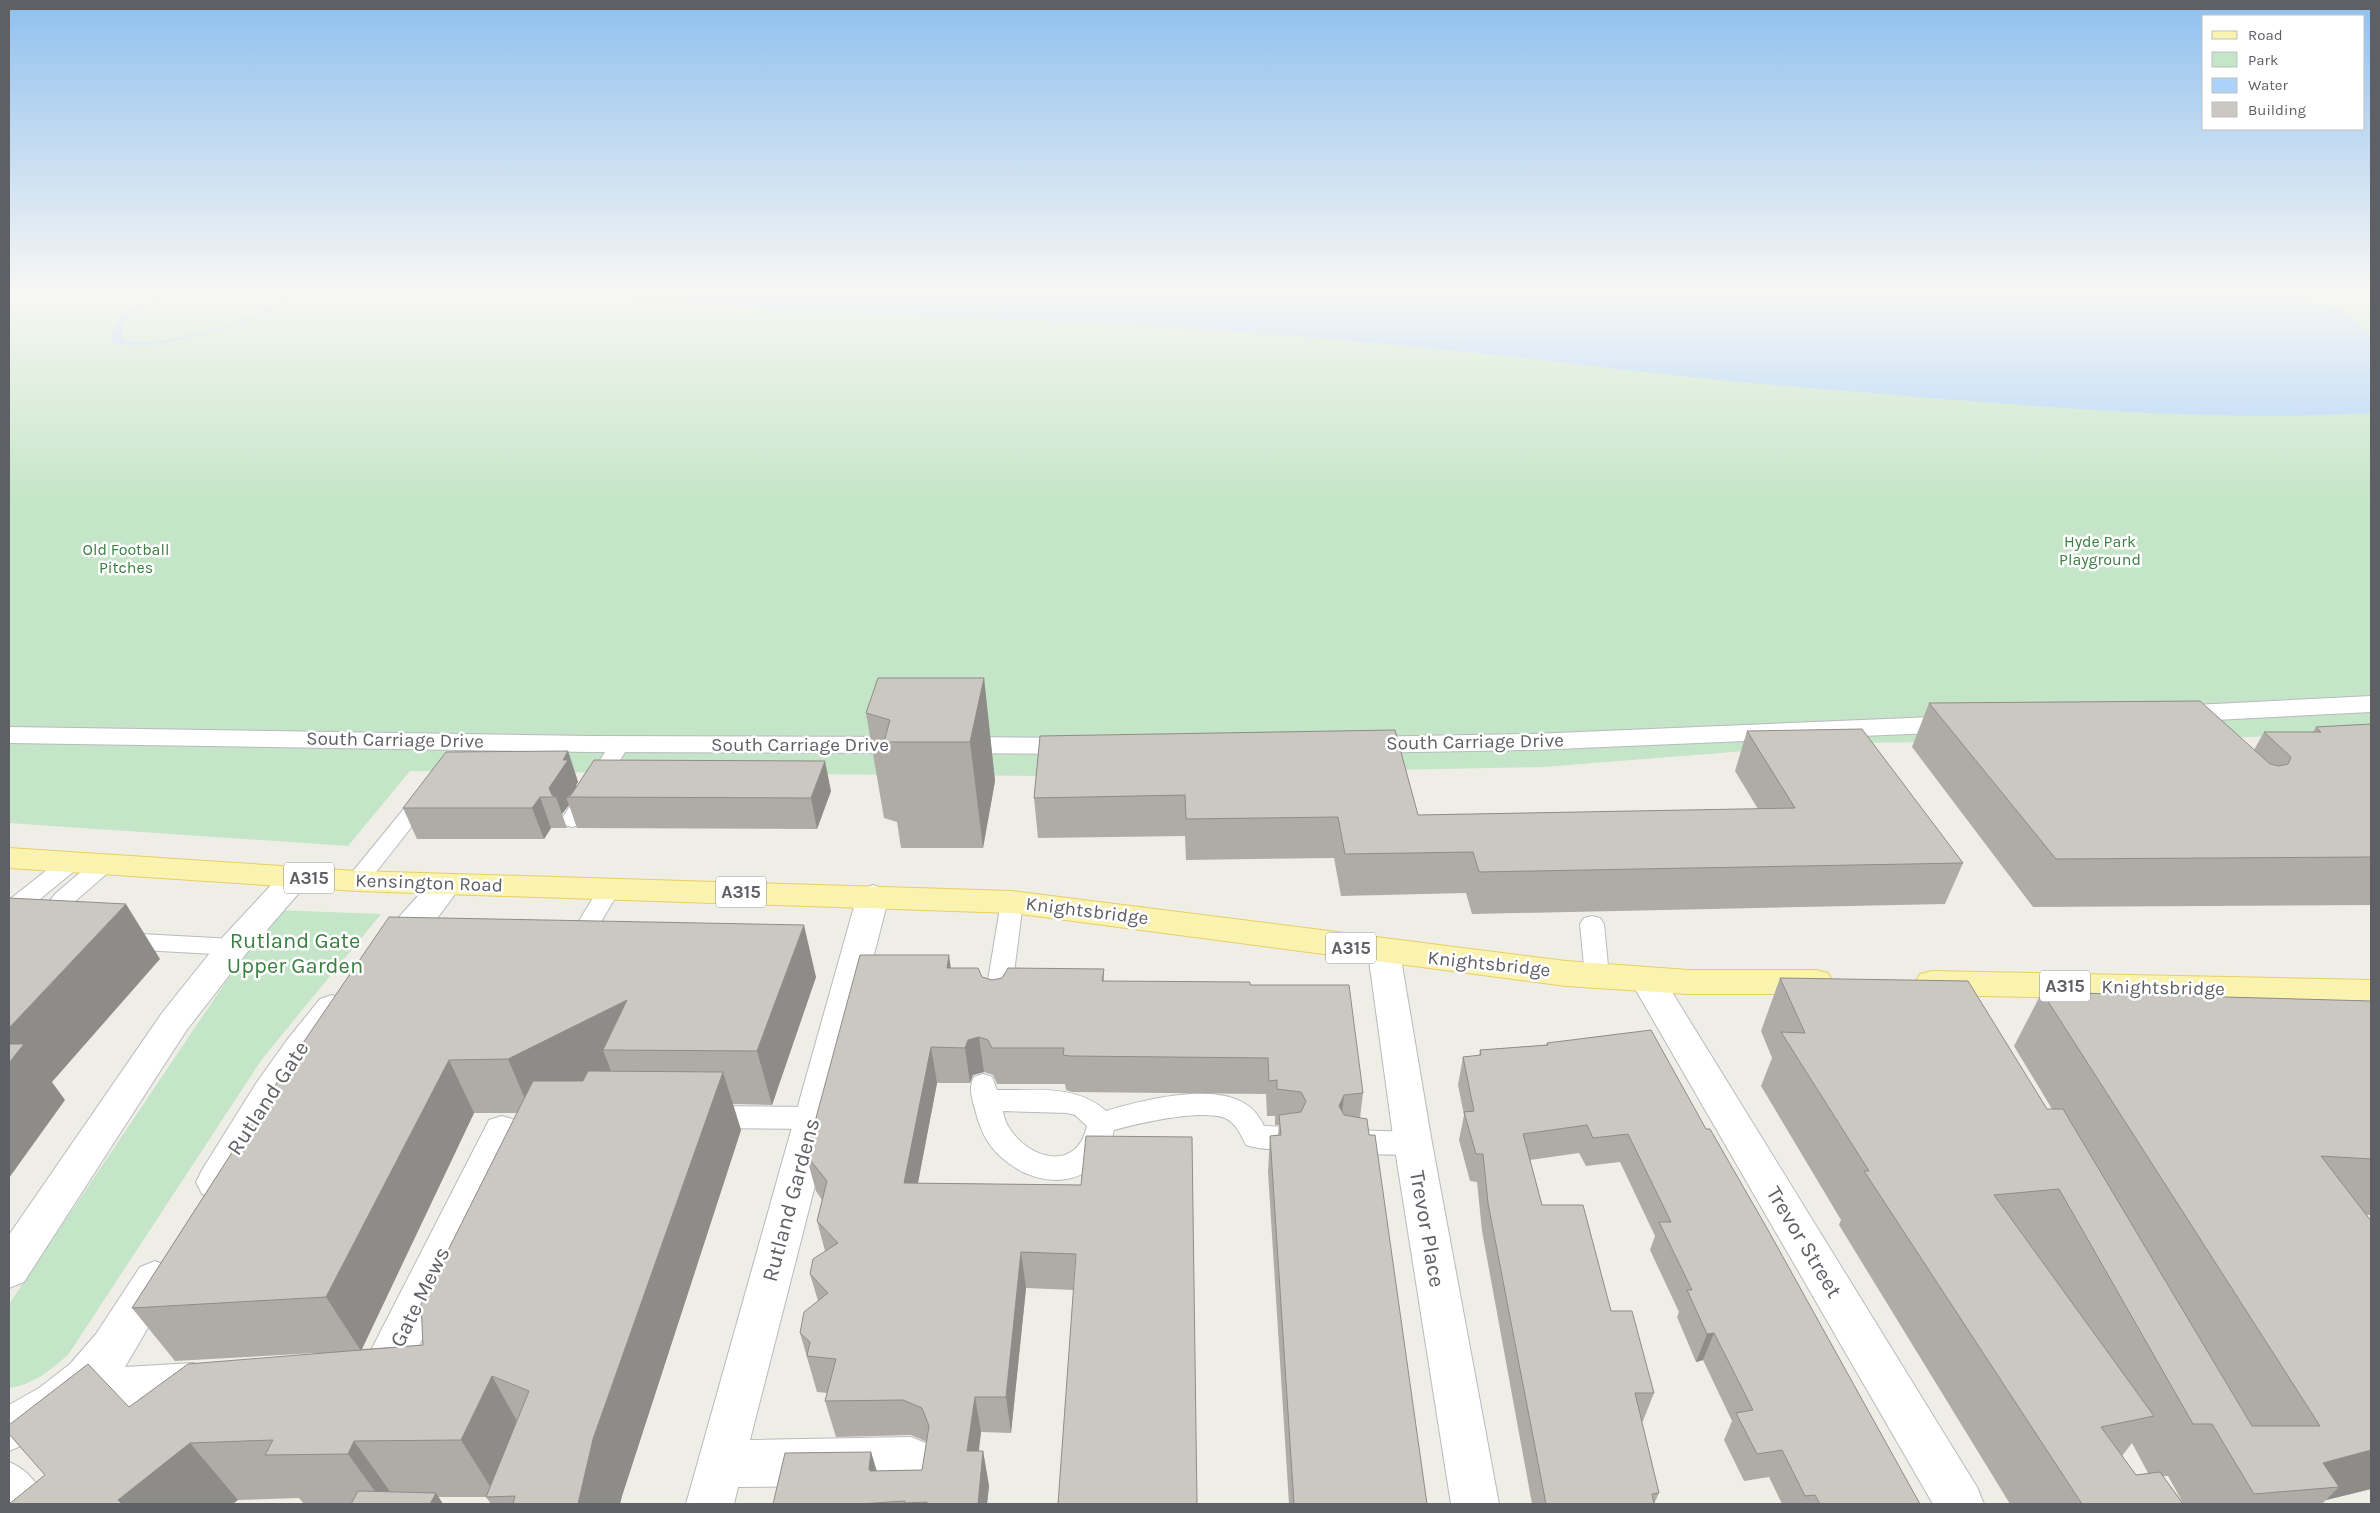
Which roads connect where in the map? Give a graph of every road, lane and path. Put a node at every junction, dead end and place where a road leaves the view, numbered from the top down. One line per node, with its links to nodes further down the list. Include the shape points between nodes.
1 (2371, 704): 2 (street)
2 (2160, 720)
3 (1980, 723): 6 (street, South Carriage Drive, via 1571,740)
4 (9, 735): 5 (street, South Carriage Drive)
5 (620, 744): 7 (street, South Carriage Drive); 9 (lane)
6 (1337, 745)
7 (1099, 746)
8 (414, 810): 14 (lane)
9 (572, 820)
10 (9, 858): 11 (main road, Kensington Road / A315)
11 (70, 863): 12 (main road, Kensington Road / A315); 19 (lane)
12 (103, 865): 13 (main road, Kensington Road / A315); 21 (lane, via 50,914 49,930)
13 (295, 878): 14 (main road, Kensington Road / A315); 24 (street)
14 (357, 881): 15 (main road, Kensington Road / A315)
15 (446, 884): 16 (main road, Kensington Road / A315); 39 (street, Rutland Gate, via 421,932 358,979 302,1043 254,1115)
16 (610, 888): 17 (main road, Knightsbridge / A315); 22 (lane, via 580,938)
17 (873, 896): 18 (main road, Knightsbridge / A315); 33 (street, Rutland Gardens)
18 (1012, 902): 25 (main road, Knightsbridge / A315, via 1087,909); 31 (lane)
19 (9, 912)
20 (1592, 924): 26 (lane)
21 (61, 936)
22 (551, 937)
23 (103, 940): 24 (lane)
24 (233, 947): 41 (street, via 174,1022)
25 (1384, 953): 26 (main road, Knightsbridge / A315); 38 (street, Trevor Place)
26 (1596, 976): 27 (main road, Knightsbridge / A315)
27 (1647, 980): 28 (main road, Knightsbridge / A315); 51 (street, Trevor Street)
28 (1851, 982)
29 (1901, 983): 30 (main road, Knightsbridge / A315)
30 (2371, 992)
31 (997, 1004)
32 (684, 1117): 33 (lane)
33 (812, 1118): 47 (street, Rutland Gardens)
34 (1102, 1123): 34 (lane, via 1092,1152 1082,1162 1056,1169 1028,1160 1000,1138 984,1092 1084,1106); 36 (lane, via 1124,1116 1213,1106 1232,1109 1243,1116 1256,1137)
35 (502, 1131): 42 (street, Gate Mews, via 382,1373)
36 (1288, 1138)
37 (1351, 1141): 38 (lane)
38 (1412, 1143): 50 (street, Trevor Place)
39 (196, 1214)
40 (170, 1255): 44 (street, via 96,1370)
41 (9, 1269)
42 (334, 1376)
43 (226, 1383): 44 (street)
44 (72, 1391): 45 (street)
45 (9, 1428)
46 (9, 1480): 48 (lane)
47 (715, 1484): 49 (street, via 911,1461)
48 (30, 1504)
49 (904, 1504)
50 (1475, 1504)
51 (1960, 1504)

